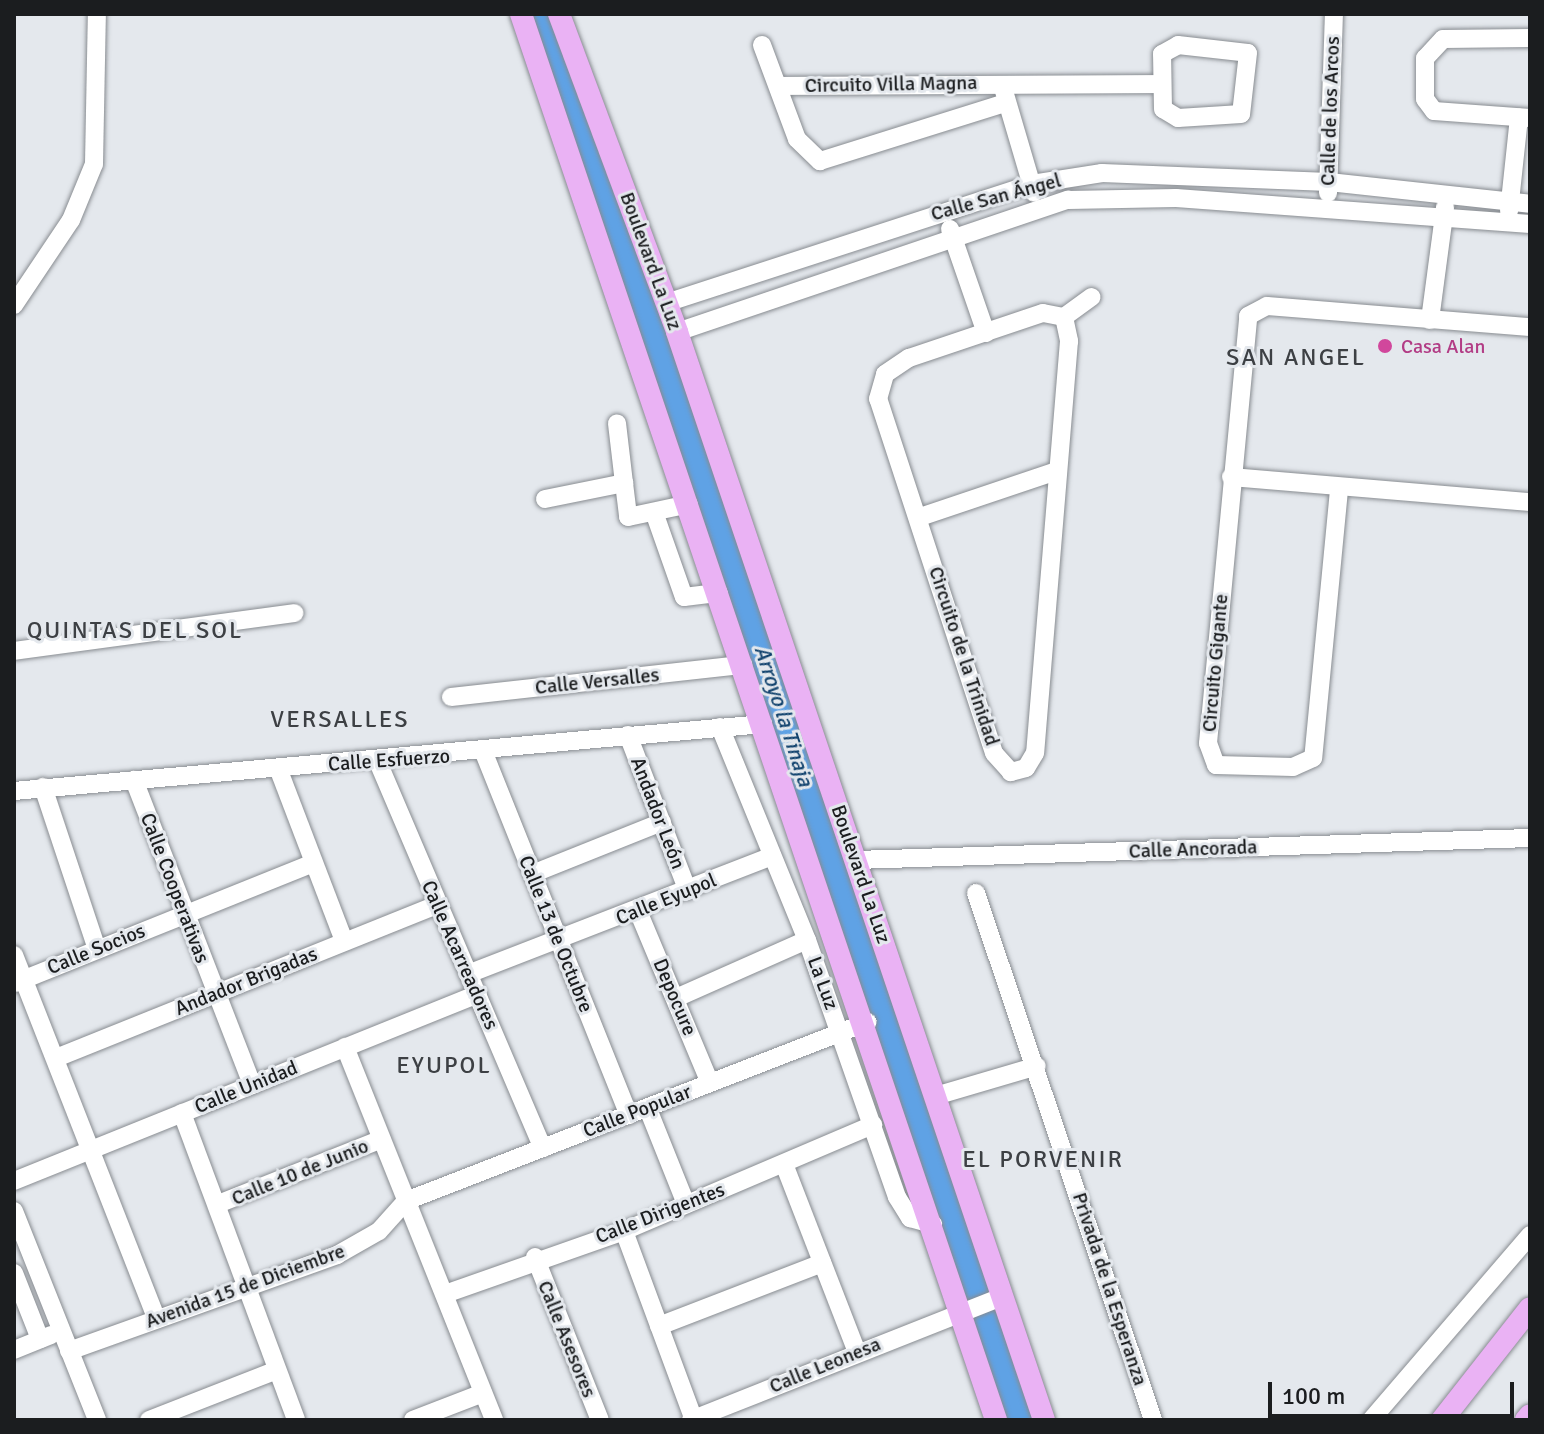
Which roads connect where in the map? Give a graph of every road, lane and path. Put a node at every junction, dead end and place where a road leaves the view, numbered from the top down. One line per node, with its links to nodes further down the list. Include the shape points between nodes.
1 (97, 14): 26 (street, via 94,164 71,220)
2 (521, 14): 39 (main road, Boulevard La Luz)
3 (559, 14): 25 (main road, Boulevard La Luz)
4 (1334, 14): 12 (street, Calle de los Arcos)
5 (1530, 38): 11 (street, via 1443,39 1425,58 1425,99 1434,111)
6 (762, 45): 9 (street, Circuito Villa Magna)
7 (1004, 83): 8 (street, Circuito Villa Magna); 9 (street, Circuito Villa Magna); 10 (street, Circuito Villa Magna)
8 (1159, 84): 8 (street, via 1170,46 1234,46 1251,61 1247,103 1234,117 1171,115)
9 (779, 86): 10 (street, Circuito Villa Magna, via 797,139 820,161)
10 (1005, 103): 13 (street, Circuito Villa Magna)
11 (1524, 118): 15 (street)
12 (1329, 182): 13 (street, Calle San Ángel, via 1137,171); 14 (street, Calle San Ángel); 17 (street, Calle de los Arcos)
13 (1032, 184): 18 (street, Circuito Villa Magna); 19 (street, Calle San Ángel)
14 (1447, 196): 15 (street, Calle San Ángel); 20 (street)
15 (1510, 202): 16 (street, Calle San Ángel); 21 (street)
16 (1530, 204)
17 (1326, 207): 18 (street, Calle San Ángel, via 1134,196); 20 (street, Calle San Ángel)
18 (1038, 208): 23 (street, Calle San Ángel)
19 (944, 211): 23 (street); 25 (street, Calle San Ángel)
20 (1444, 218): 21 (street, Calle San Ángel); 28 (street)
21 (1509, 222): 22 (street, Calle San Ángel)
22 (1530, 224)
23 (953, 237): 30 (street, Calle San Ángel); 31 (street)
24 (1092, 297): 27 (street)
25 (666, 303): 30 (main road, Boulevard La Luz)
26 (14, 305)
27 (1064, 317): 31 (street, Circuito de la Trinidad, via 1043,313); 33 (street, Circuito de la Trinidad, via 1069,341)
28 (1430, 320): 29 (street, Circuito Gigante); 34 (street, Circuito Gigante, via 1257,308 1243,326)
29 (1530, 327)
30 (677, 332): 59 (main road, Boulevard La Luz)
31 (986, 333): 41 (street, Circuito de la Trinidad, via 909,358 879,386 881,413)
32 (617, 423): 35 (street)
33 (1054, 472): 41 (street); 41 (street, Circuito de la Trinidad, via 1035,753 1019,771 1005,769 994,753)
34 (1231, 477): 36 (street); 36 (street, Circuito Gigante, via 1208,743 1210,757 1224,769 1293,767 1313,758 1318,746)
35 (624, 483): 37 (street); 40 (street, via 628,517)
36 (1339, 490): 38 (street)
37 (545, 499)
38 (1530, 502)
39 (689, 504): 40 (street); 42 (main road, Boulevard La Luz)
40 (654, 512): 42 (street, via 684,597)
41 (920, 517)
42 (719, 593): 45 (main road, Boulevard La Luz)
43 (294, 613): 44 (street)
44 (14, 651)
45 (743, 665): 46 (street, Calle Versalles); 47 (main road, Boulevard La Luz)
46 (451, 697)
47 (763, 724): 48 (street, Calle Esfuerzo); 77 (main road, Boulevard La Luz)
48 (720, 727): 49 (street, Calle Esfuerzo); 58 (street, La Luz)
49 (628, 735): 50 (street, Calle Esfuerzo); 56 (street, Andador León)
50 (484, 753): 51 (street, Calle Esfuerzo); 61 (street, Calle 13 de Octubre)
51 (378, 762): 52 (street, Calle Esfuerzo); 64 (street, Calle Acarreadores)
52 (278, 768): 53 (street, Calle Esfuerzo); 60 (street)
53 (134, 780): 54 (street, Calle Esfuerzo); 66 (street, Calle Cooperativas)
54 (43, 787): 55 (street, Calle Esfuerzo); 70 (street)
55 (14, 791)
56 (662, 822): 61 (street); 62 (street, Andador León)
57 (1530, 838): 59 (street, Calle Ancorada)
58 (772, 856): 62 (street, Calle Eyupol); 68 (street, La Luz)
59 (856, 860): 84 (main road, Boulevard La Luz)
60 (313, 863): 66 (street, Calle Socios); 69 (street)
61 (532, 874): 67 (street, Calle 13 de Octubre)
62 (688, 891): 65 (street, Calle Eyupol)
63 (976, 893): 81 (street, Privada de la Esperanza)
64 (437, 905): 69 (street, Andador Brigadas); 72 (street, Calle Acarreadores)
65 (638, 911): 67 (street, Calle Eyupol); 76 (street, Depocure)
66 (184, 914): 70 (street, Calle Socios); 74 (street, Calle Cooperativas)
67 (559, 940): 72 (street, Calle Eyupol); 87 (street, Calle 13 de Octubre)
68 (807, 940): 76 (street); 78 (street, La Luz)
69 (344, 941): 74 (street, Andador Brigadas)
70 (96, 946): 73 (street, Calle Socios)
71 (14, 955): 73 (street)
72 (468, 974): 75 (street, Calle Acarreadores)
73 (19, 981): 80 (street)
74 (216, 993): 80 (street, Andador Brigadas); 83 (street, Calle Cooperativas)
75 (478, 994): 79 (street, Calle Unidad); 90 (street, Calle Acarreadores)
76 (676, 998): 82 (street, Depocure)
77 (868, 1022): 78 (street, Calle Popular); 98 (main road, Boulevard La Luz)
78 (841, 1032): 82 (street, Calle Popular); 88 (street, La Luz)
79 (345, 1047): 83 (street, Calle Unidad); 89 (street)
80 (56, 1058): 91 (street)
81 (1037, 1066): 84 (street); 128 (street, Privada de la Esperanza)
82 (710, 1083): 85 (street, Calle Popular)
83 (252, 1085): 86 (street, Calle Unidad)
84 (935, 1096): 106 (main road, Boulevard La Luz)
85 (648, 1109): 87 (street, Calle Popular); 96 (street)
86 (182, 1113): 91 (street, Calle Unidad); 95 (street)
87 (629, 1115): 90 (street, Calle Popular)
88 (873, 1125): 92 (street, Calle Dirigentes); 98 (street, La Luz, via 901,1208)
89 (382, 1139): 94 (street); 95 (street, Calle 10 de Junio)
90 (543, 1148): 94 (street, Calle Popular)
91 (90, 1149): 93 (street, Calle Unidad); 109 (street)
92 (784, 1164): 96 (street, Calle Dirigentes); 102 (street)
93 (14, 1181)
94 (406, 1201): 104 (street, Avenida 15 de Diciembre, via 379,1231 337,1255); 105 (street)
95 (218, 1204): 104 (street)
96 (686, 1204): 99 (street, Calle Dirigentes)
97 (14, 1211): 111 (street)
98 (933, 1224): 108 (main road, Boulevard La Luz)
99 (624, 1231): 101 (street, Calle Dirigentes); 110 (street)
100 (1530, 1235): 129 (street)
101 (535, 1257): 105 (street, Calle Dirigentes); 124 (street, Calle Asesores)
102 (822, 1263): 110 (street); 115 (street)
103 (14, 1273): 112 (street)
104 (247, 1286): 109 (street, Avenida 15 de Diciembre); 116 (street)
105 (445, 1294): 117 (street)
106 (994, 1300): 108 (street, Calle Leonesa); 127 (main road, Boulevard La Luz)
107 (1530, 1308): 130 (main road)
108 (966, 1310): 115 (street, Calle Leonesa); 126 (main road, Boulevard La Luz)
109 (157, 1319): 114 (street, Avenida 15 de Diciembre)
110 (659, 1326): 125 (street)
111 (61, 1331): 112 (street); 114 (street)
112 (40, 1339): 113 (street)
113 (14, 1350)
114 (69, 1351): 120 (street)
115 (857, 1352): 125 (street, Calle Leonesa)
116 (277, 1370): 118 (street); 119 (street)
117 (483, 1393): 122 (street); 123 (street)
118 (195, 1411): 121 (street)
119 (292, 1419)
120 (97, 1420)
121 (149, 1420)
122 (413, 1420)
123 (494, 1420)
124 (600, 1420)
125 (693, 1420)
126 (996, 1420)
127 (1044, 1420)
128 (1153, 1420)
129 (1371, 1420)
130 (1442, 1420)

